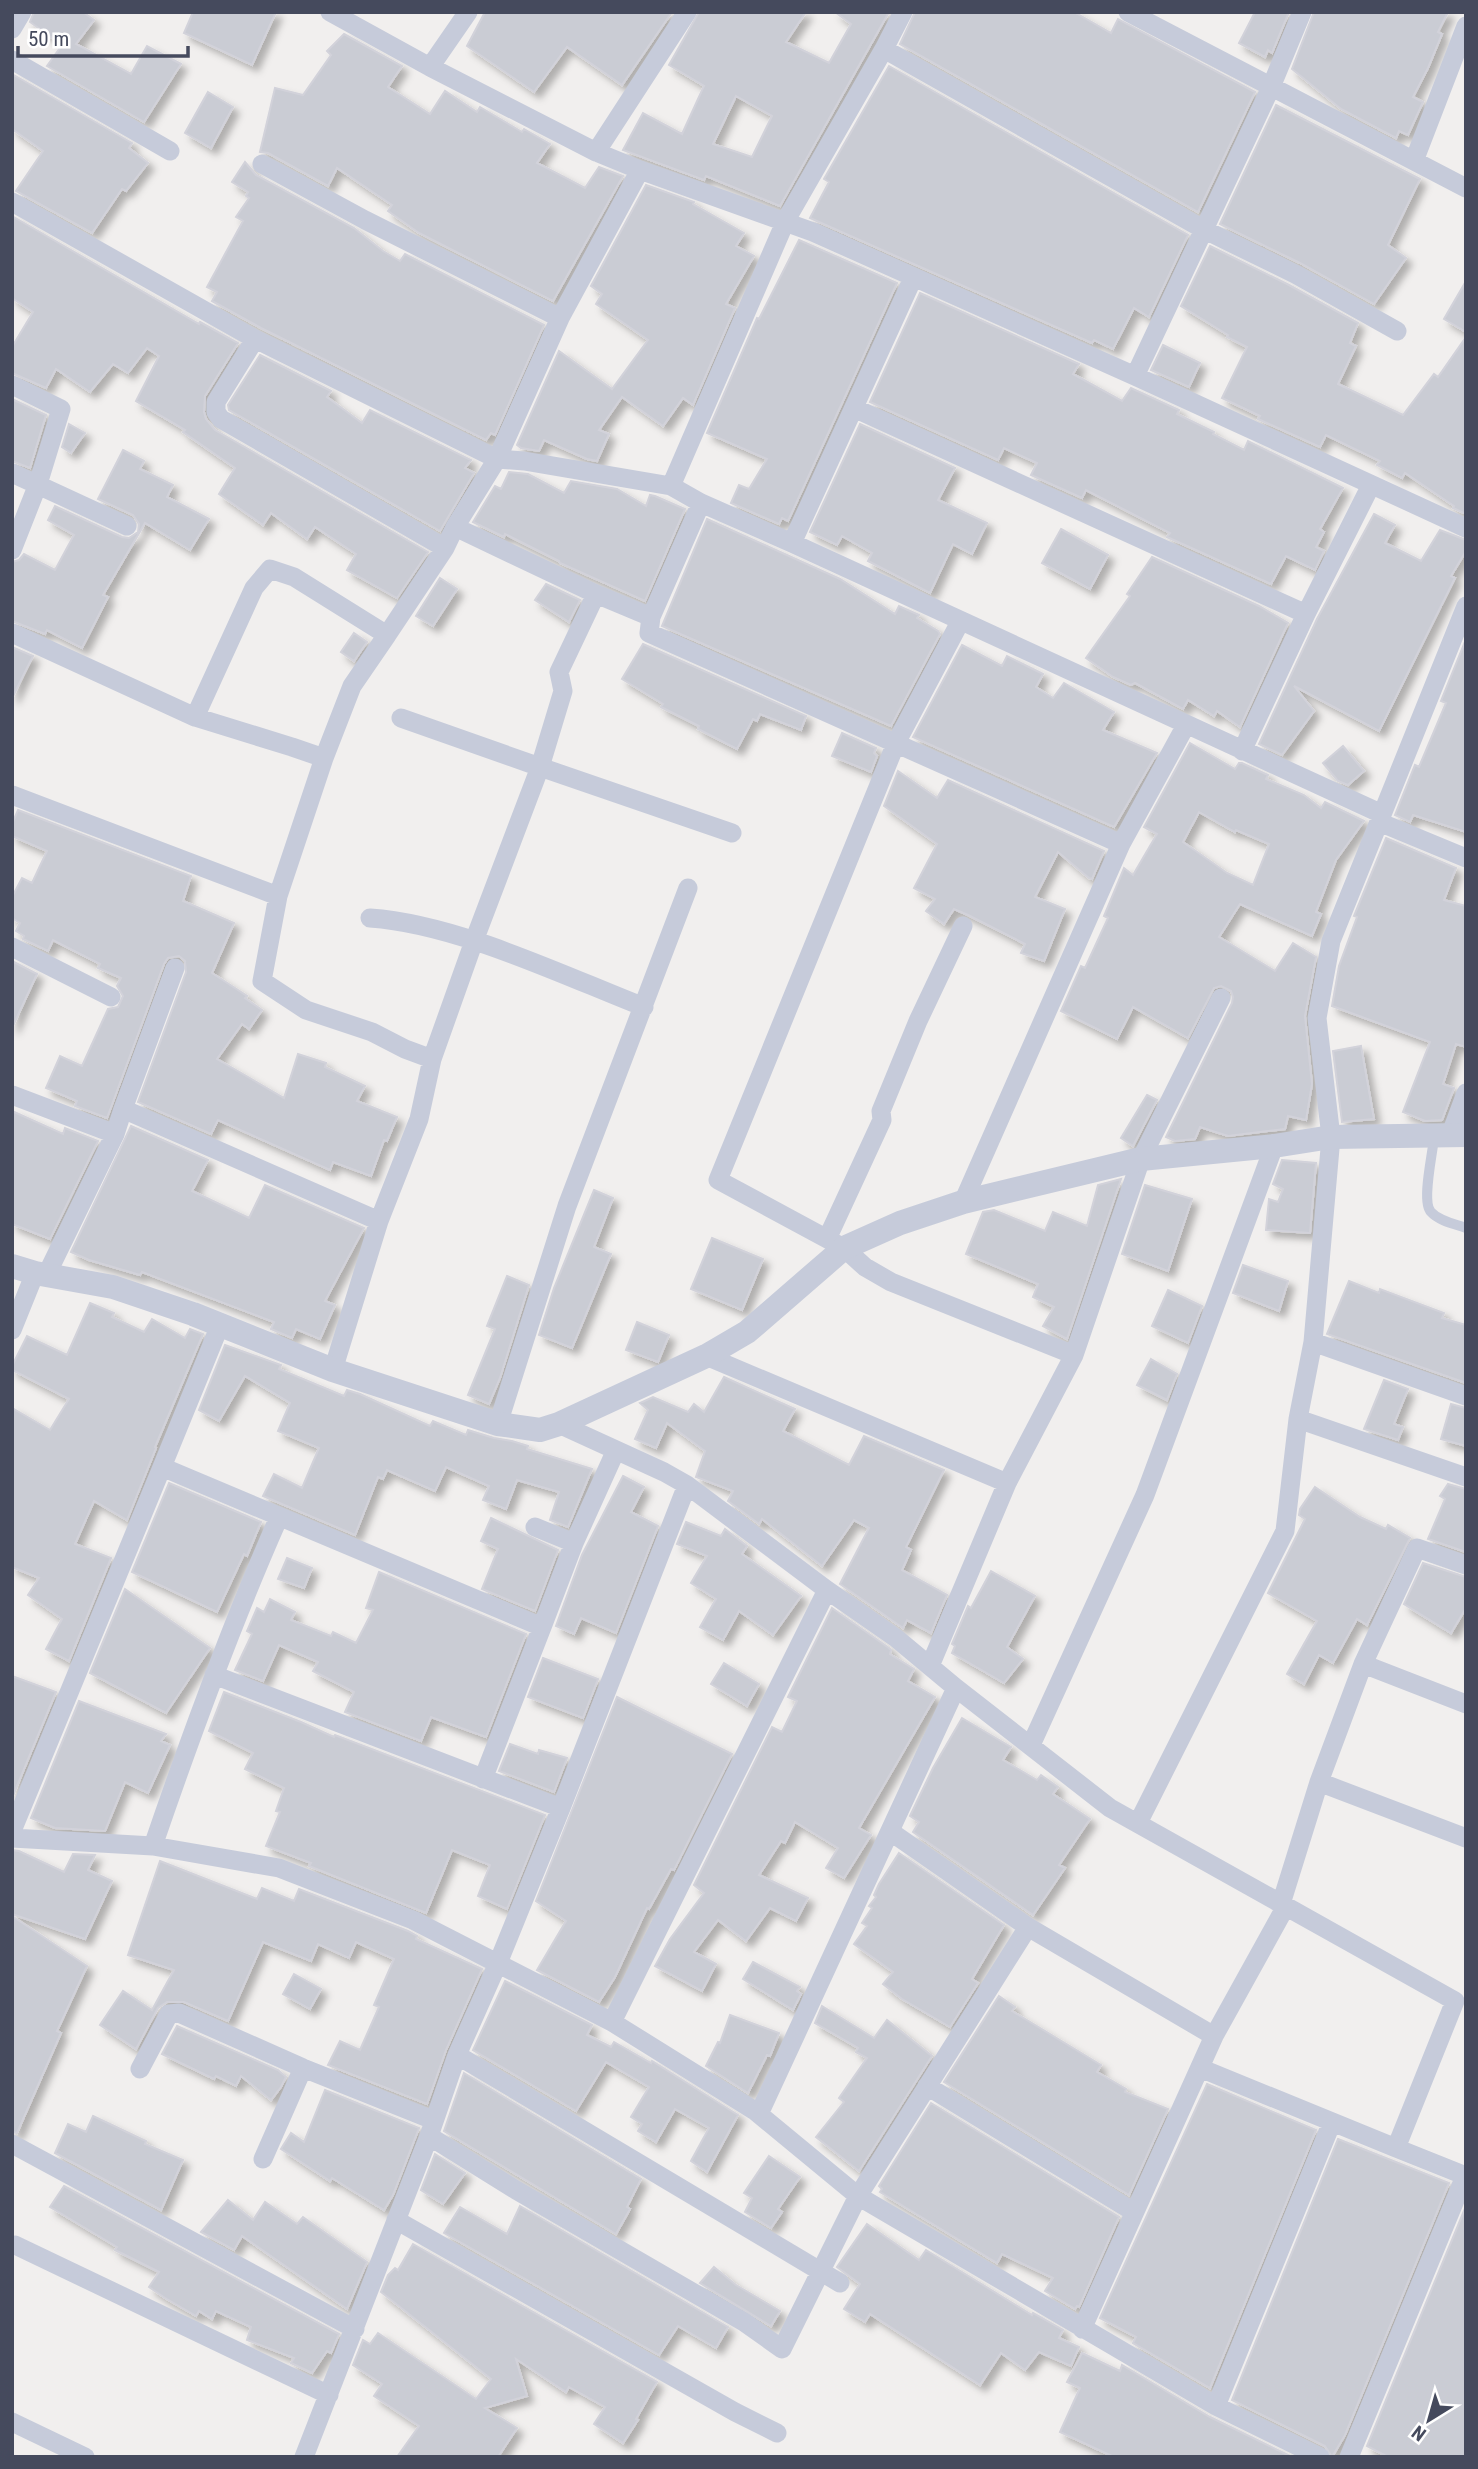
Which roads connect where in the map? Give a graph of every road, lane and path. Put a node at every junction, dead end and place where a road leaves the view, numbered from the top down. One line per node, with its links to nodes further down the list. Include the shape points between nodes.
1 (22, 12): 9 (street)
2 (330, 12): 12 (street)
3 (468, 12): 12 (street)
4 (687, 12): 15 (street)
5 (903, 12): 10 (street)
6 (1128, 12): 13 (street)
7 (1302, 12): 13 (street)
8 (1466, 26): 16 (street)
9 (12, 29)
10 (884, 49): 21 (street); 22 (street)
11 (12, 60): 14 (street)
12 (430, 67): 15 (street)
13 (1271, 87): 16 (street); 22 (street)
14 (170, 151)
15 (596, 152): 18 (street)
16 (1414, 161): 19 (street)
17 (262, 164): 24 (street)
18 (640, 170): 21 (street); 24 (street)
19 (1466, 188)
20 (12, 202): 26 (street)
21 (786, 220): 23 (street); 34 (street)
22 (1203, 229): 25 (street); 27 (street)
23 (913, 278): 27 (street); 29 (street)
24 (560, 318): 30 (street)
25 (1397, 331)
26 (255, 339): 30 (street); 40 (street, via 216,402 221,419)
27 (1135, 376): 33 (street)
28 (12, 385): 32 (street, via 61,409)
29 (854, 408): 39 (street); 44 (street)
30 (497, 459): 34 (street); 37 (street)
31 (12, 473): 32 (street)
32 (37, 484): 36 (street); 41 (street)
33 (1371, 485): 38 (street); 44 (street)
34 (671, 486): 35 (street)
35 (701, 503): 39 (street); 45 (street)
36 (127, 526)
37 (455, 527): 40 (street); 42 (street)
38 (1466, 528)
39 (792, 543): 46 (street)
40 (445, 548): 48 (street)
41 (12, 550)
42 (596, 594): 45 (street); 55 (street, via 559,672 563,691)
43 (1466, 606): 57 (street)
44 (1306, 614): 53 (street)
45 (651, 617): 52 (street, via 649,633)
46 (960, 622): 51 (street); 52 (street)
47 (12, 633): 49 (street)
48 (387, 635): 49 (street, via 294,577 271,569 254,588); 54 (street, via 352,687)
49 (195, 718): 54 (street)
50 (401, 718): 55 (street)
51 (1186, 725): 53 (street); 59 (street)
52 (896, 743): 59 (street); 83 (street, via 718,1180)
53 (1242, 751): 57 (street)
54 (324, 758): 62 (street)
55 (540, 768): 58 (street); 65 (street)
56 (12, 795): 62 (street)
57 (1380, 818): 60 (street); 77 (street, via 1331,941 1317,1018)
58 (732, 832)
59 (1121, 844): 80 (street)
60 (1466, 858)
61 (688, 888): 70 (street)
62 (278, 896): 71 (street, via 262,981 306,1010)
63 (370, 918): 65 (street)
64 (963, 926): 83 (street, via 881,1111)
65 (474, 941): 70 (street); 71 (street)
66 (12, 947): 68 (street)
67 (175, 968): 74 (street)
68 (111, 997)
69 (1221, 998): 79 (street)
70 (644, 1007): 93 (street, via 567,1206)
71 (432, 1059): 81 (street, via 419,1119)
72 (1466, 1093): 76 (street)
73 (12, 1095): 75 (street)
74 (123, 1109): 75 (street); 81 (street)
75 (115, 1134): 84 (street)
76 (1450, 1136): 77 (street); 82 (lane, via 1433,1157 1425,1201 1438,1217)
77 (1331, 1137): 78 (street); 87 (street)
78 (1274, 1146): 79 (street); 111 (street, via 1145,1495)
79 (1141, 1160): 80 (street); 88 (street)
80 (963, 1202): 83 (street)
81 (379, 1221): 90 (street)
82 (1466, 1228)
83 (836, 1243): 88 (street, via 865,1268 891,1282); 89 (street, via 747,1332)
84 (31, 1271): 85 (street, via 113,1287); 86 (street)
85 (220, 1325): 90 (street); 96 (street)
86 (12, 1330)
87 (1313, 1342): 91 (street); 92 (street)
88 (1074, 1355): 98 (street)
89 (706, 1356): 94 (street); 98 (street)
90 (333, 1370): 93 (street)
91 (1466, 1396)
92 (1298, 1419): 97 (street); 115 (street, via 1285,1531)
93 (498, 1424): 94 (street, via 540,1430)
94 (559, 1424): 95 (street)
95 (616, 1450): 99 (street); 102 (street)
96 (162, 1468): 100 (street); 116 (street)
97 (1466, 1477)
98 (1007, 1483): 107 (street)
99 (687, 1485): 104 (street); 114 (street)
100 (279, 1517): 105 (street); 108 (street)
101 (535, 1527): 102 (street)
102 (574, 1543): 105 (street)
103 (1466, 1565): 106 (street, via 1417,1548)
104 (827, 1590): 107 (street); 124 (street)
105 (542, 1627): 112 (street)
106 (1363, 1664): 110 (street); 113 (street)
107 (930, 1666): 109 (street)
108 (214, 1675): 112 (street); 120 (street)
109 (956, 1689): 111 (street); 117 (street)
110 (1466, 1704)
111 (1031, 1745): 115 (street, via 1110,1808)
112 (482, 1779): 114 (street)
113 (1319, 1782): 119 (street); 121 (street)
114 (561, 1808): 123 (street)
115 (1138, 1824): 121 (street)
116 (12, 1830)
117 (891, 1832): 122 (street); 131 (street)
118 (12, 1838): 120 (street)
119 (1466, 1839)
120 (153, 1846): 123 (street, via 279,1868 413,1920)
121 (1284, 1905): 125 (street); 135 (street, via 1455,2001)
122 (1028, 1927): 125 (street); 130 (street)
123 (498, 1963): 124 (street); 126 (street)
124 (612, 2022): 131 (street)
125 (1214, 2036): 129 (street)
126 (457, 2055): 133 (street); 142 (street)
127 (141, 2068): 128 (street, via 169,2014 179,2012)
128 (303, 2068): 133 (street); 136 (street)
129 (1200, 2068): 132 (street); 139 (street)
130 (927, 2086): 138 (street); 139 (street)
131 (760, 2114): 138 (street)
132 (1332, 2122): 135 (street); 147 (street)
133 (431, 2128): 140 (street); 142 (street, via 516,2190 782,2348)
134 (12, 2144): 144 (street)
135 (1396, 2148): 137 (street)
136 (263, 2159)
137 (1465, 2176): 153 (street)
138 (858, 2196): 142 (street); 145 (street)
139 (1134, 2212): 145 (street)
140 (396, 2220): 144 (street); 149 (street)
141 (15, 2245): 146 (street)
142 (821, 2272): 143 (street)
143 (840, 2283)
144 (355, 2329): 146 (street)
145 (1082, 2329): 147 (street)
146 (329, 2395): 151 (street)
147 (1216, 2406): 152 (street)
148 (12, 2422): 150 (street)
149 (777, 2434)
150 (85, 2457)
151 (304, 2457)
152 (1320, 2457)
153 (1349, 2457)

